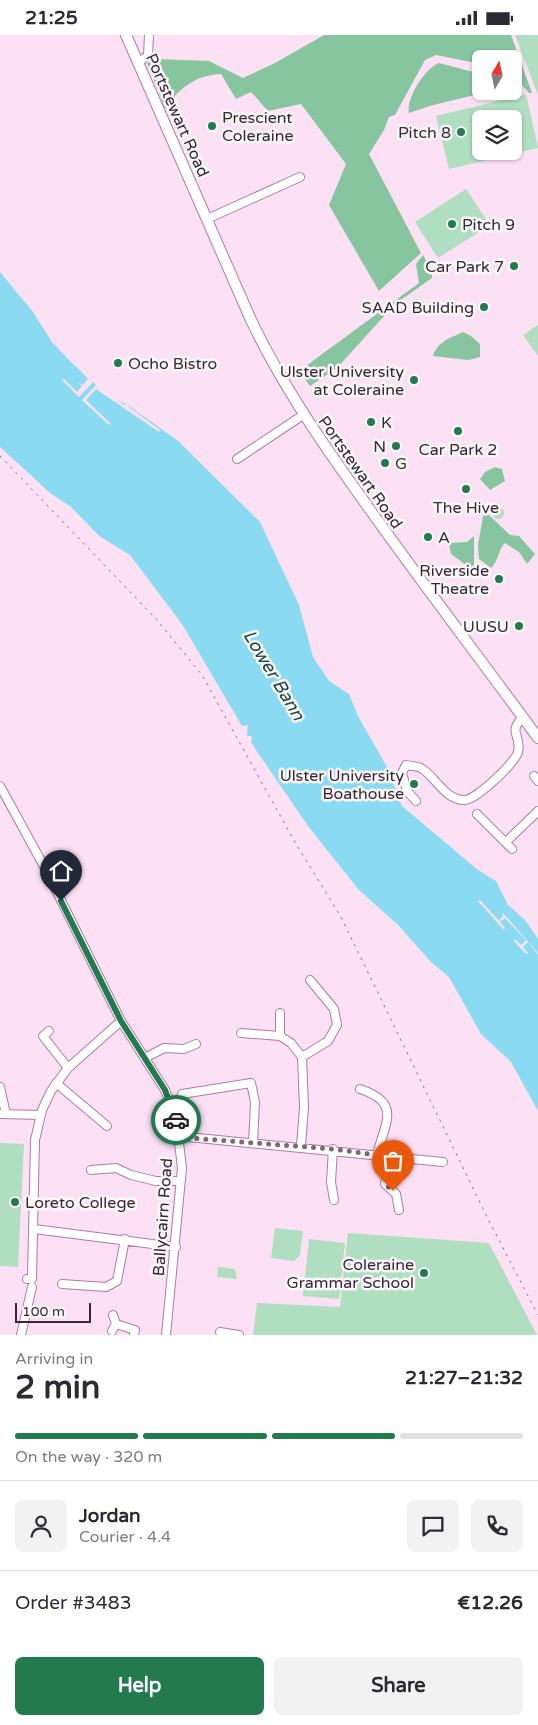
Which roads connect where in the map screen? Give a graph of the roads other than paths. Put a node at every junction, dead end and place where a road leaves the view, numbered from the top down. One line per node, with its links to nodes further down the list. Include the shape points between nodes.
1 (126, 35): 3 (main road, Portstewart Road)
2 (149, 35): 3 (street, via 148,55)
3 (138, 63): 5 (main road, Portstewart Road)
4 (300, 177): 5 (street)
5 (207, 219): 6 (main road, Portstewart Road, via 266,351)
6 (303, 415): 7 (street); 8 (main road, Portstewart Road, via 417,577)
7 (237, 459)
8 (523, 717): 9 (main road, Portstewart Road); 11 (street, via 515,725 518,753 512,763 474,798 464,800 455,797 436,785 421,768 406,765 402,773 407,791)
9 (538, 738)
10 (0, 786): 18 (street, Ballycairn Road)
11 (416, 801)
12 (538, 811): 14 (street)
13 (477, 813): 14 (street)
14 (506, 842): 15 (street)
15 (512, 849)
16 (310, 980): 23 (street, via 334,1009 337,1025 328,1041)
17 (280, 1013): 21 (street)
18 (121, 1021): 24 (street, Ballycairn Road); 25 (street)
19 (49, 1031): 25 (street, via 43,1036)
20 (241, 1033): 21 (street)
21 (280, 1036): 23 (street, via 291,1043)
22 (196, 1044): 24 (street, via 184,1049 164,1048)
23 (302, 1057): 35 (street, via 304,1107)
24 (145, 1058): 33 (street, Ballycairn Road, via 165,1090 176,1118)
25 (68, 1068): 26 (street)
26 (56, 1083): 31 (street); 32 (street)
27 (0, 1087): 30 (street)
28 (360, 1089): 37 (street, via 378,1096 388,1110 387,1127)
29 (182, 1094): 34 (street, via 251,1083 255,1102)
30 (3, 1114): 31 (street)
31 (41, 1115): 44 (street, via 35,1140)
32 (107, 1126)
33 (178, 1137): 34 (street); 41 (street, Ballycairn Road)
34 (253, 1143): 35 (street)
35 (301, 1147): 36 (street)
36 (333, 1149): 37 (street); 42 (street, via 331,1182)
37 (377, 1155): 38 (street)
38 (389, 1157): 39 (street); 43 (street, via 385,1184 396,1194)
39 (443, 1161)
40 (91, 1170): 41 (street, via 116,1168 156,1181)
41 (181, 1181): 46 (street, Ballycairn Road)
42 (334, 1200)
43 (399, 1210)
44 (34, 1229): 45 (street); 47 (street, via 32,1279)
45 (125, 1239): 46 (street); 48 (street, via 118,1281 106,1287)
46 (176, 1247): 54 (street, Ballycairn Road)
47 (27, 1279)
48 (62, 1284)
49 (32, 1287): 52 (street)
50 (114, 1315): 53 (street, via 114,1328 129,1327 135,1330)
51 (220, 1330): 55 (street)
52 (21, 1335)
53 (134, 1335)
54 (166, 1335)
55 (239, 1335)

